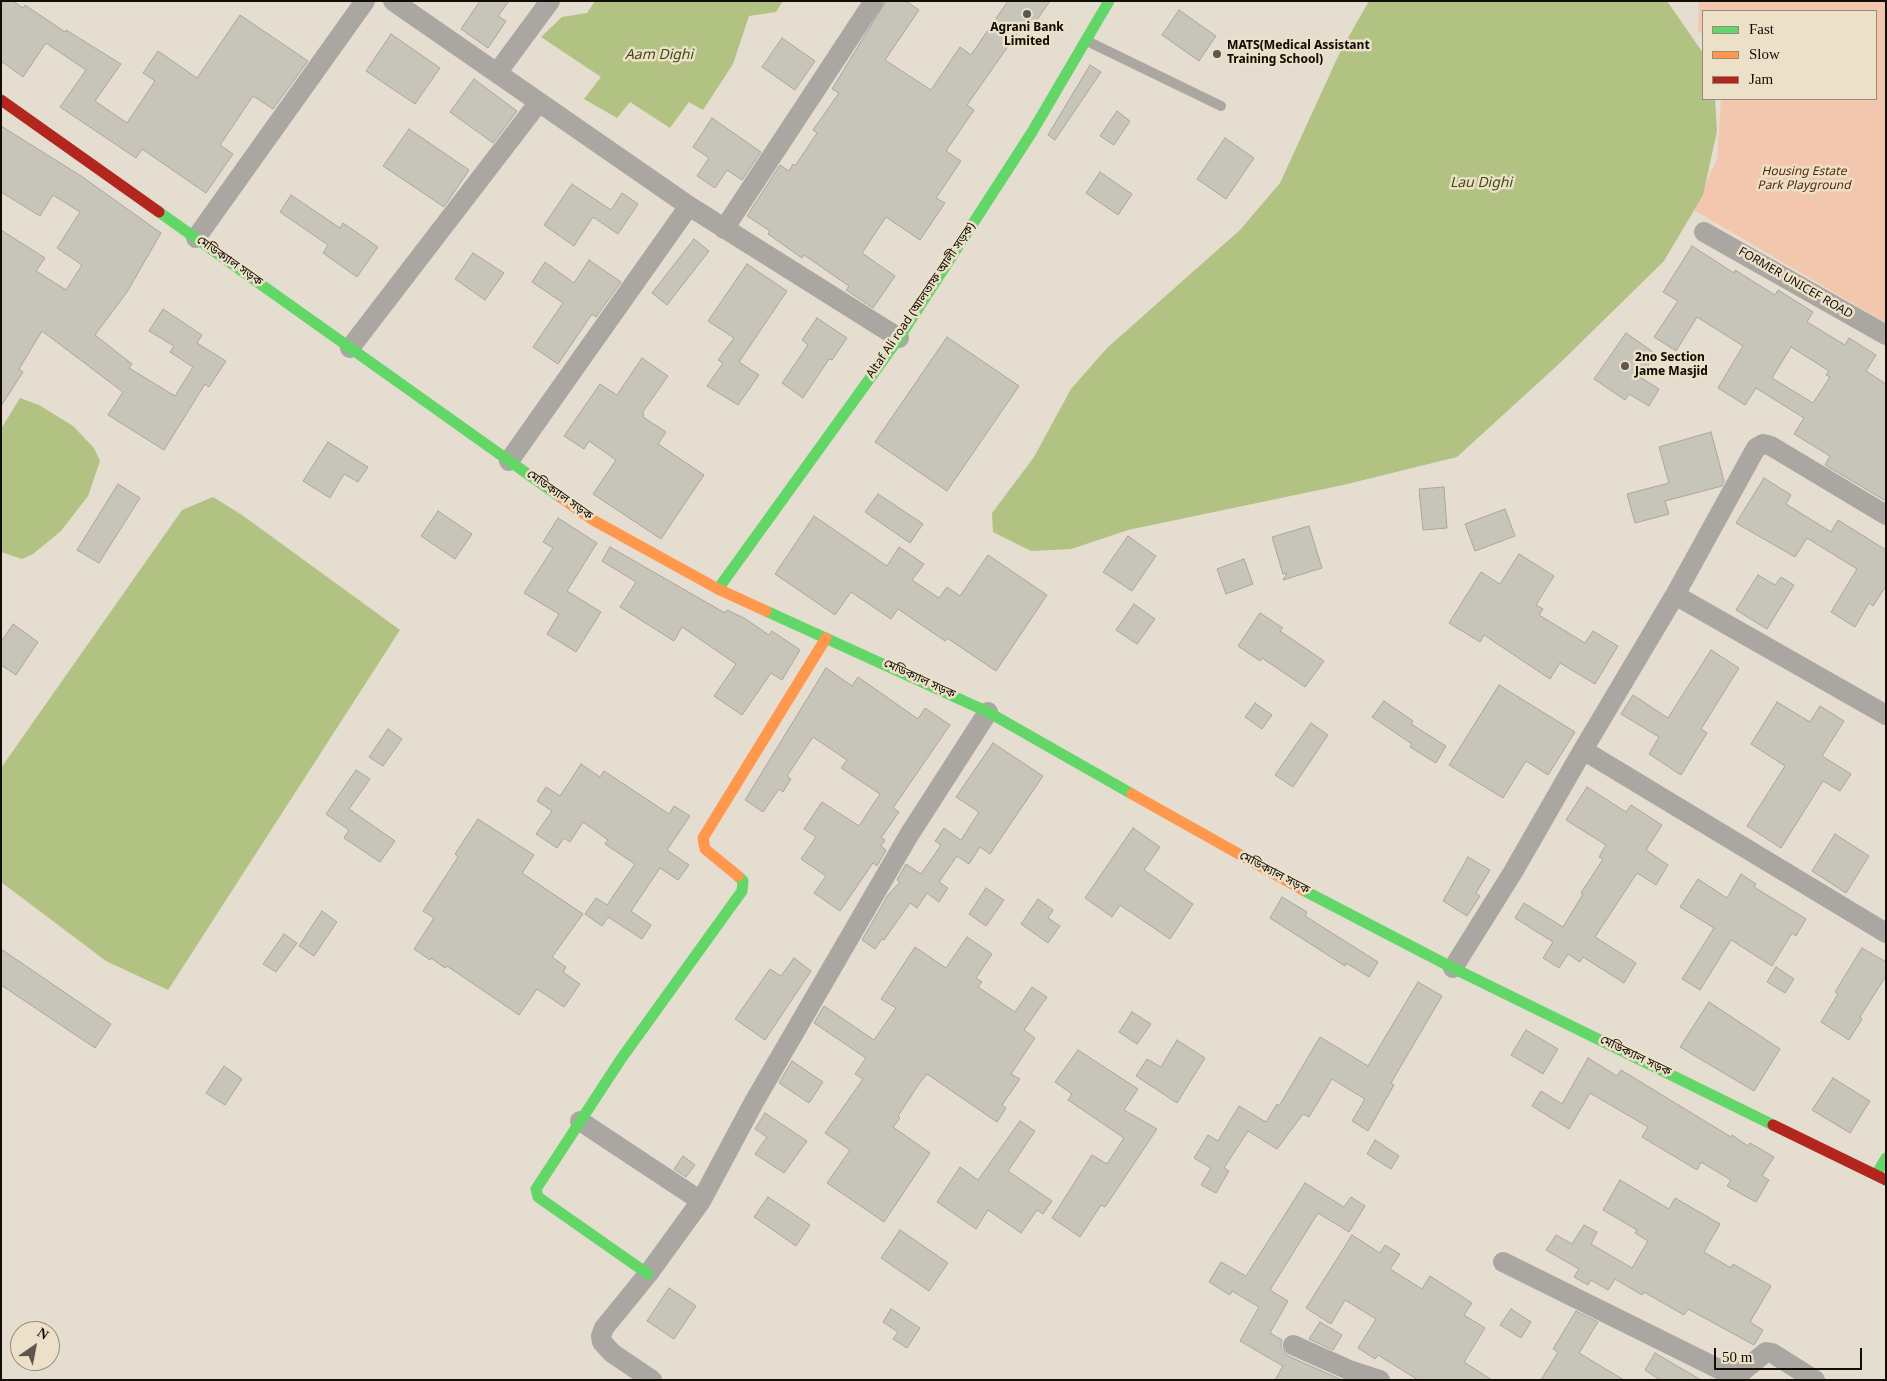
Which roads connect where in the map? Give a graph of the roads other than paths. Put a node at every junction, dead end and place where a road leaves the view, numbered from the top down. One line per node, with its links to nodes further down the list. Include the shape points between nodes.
1 (365, 1): 14 (street)
2 (393, 1): 7 (street)
3 (550, 1): 7 (street)
4 (874, 1): 12 (street)
5 (1107, 2): 6 (main road, Altaf Ali road (আলতাফ আলী সড়ক))
6 (1086, 41): 10 (lane); 16 (main road, Altaf Ali road (আলতাফ আলী সড়ক), via 1032,132)
7 (497, 73): 9 (street)
8 (1, 100): 14 (main road, মেডিক্যাল সড়ক)
9 (539, 102): 11 (street); 17 (street)
10 (1221, 106)
11 (689, 206): 12 (street); 18 (street)
12 (724, 229): 16 (street)
13 (1704, 232): 15 (street, FORMER UNICEF ROAD)
14 (196, 238): 17 (main road, মেডিক্যাল সড়ক)
15 (1886, 335)
16 (899, 338): 20 (main road, Altaf Ali road (আলতাফ আলী সড়ক))
17 (350, 348): 18 (main road, মেডিক্যাল সড়ক)
18 (509, 460): 20 (main road, মেডিক্যাল সড়ক, via 593,520)
19 (1886, 515): 21 (street, via 1763,444 1756,448)
20 (718, 589): 22 (main road, মেডিক্যাল সড়ক)
21 (1674, 595): 24 (street); 25 (street)
22 (826, 638): 23 (main road, মেডিক্যাল সড়ক); 28 (main road, via 704,838 705,849 743,881 742,891)
23 (988, 712): 27 (main road, মেডিক্যাল সড়ক, via 1265,870); 31 (street, via 909,835 754,1102)
24 (1886, 715)
25 (1583, 750): 26 (street); 27 (street)
26 (1886, 933)
27 (1453, 968): 30 (main road, মেডিক্যাল সড়ক)
28 (580, 1121): 31 (street); 33 (main road, via 538,1185 536,1195)
29 (1886, 1158): 30 (main road)
30 (1881, 1177)
31 (701, 1201): 33 (street)
32 (1503, 1262): 37 (street, via 1729,1374 1738,1375 1766,1352)
33 (648, 1274): 35 (street, via 601,1336 602,1342 612,1352)
34 (1293, 1346): 36 (street)
35 (652, 1380)
36 (1380, 1380)
37 (1815, 1380)

